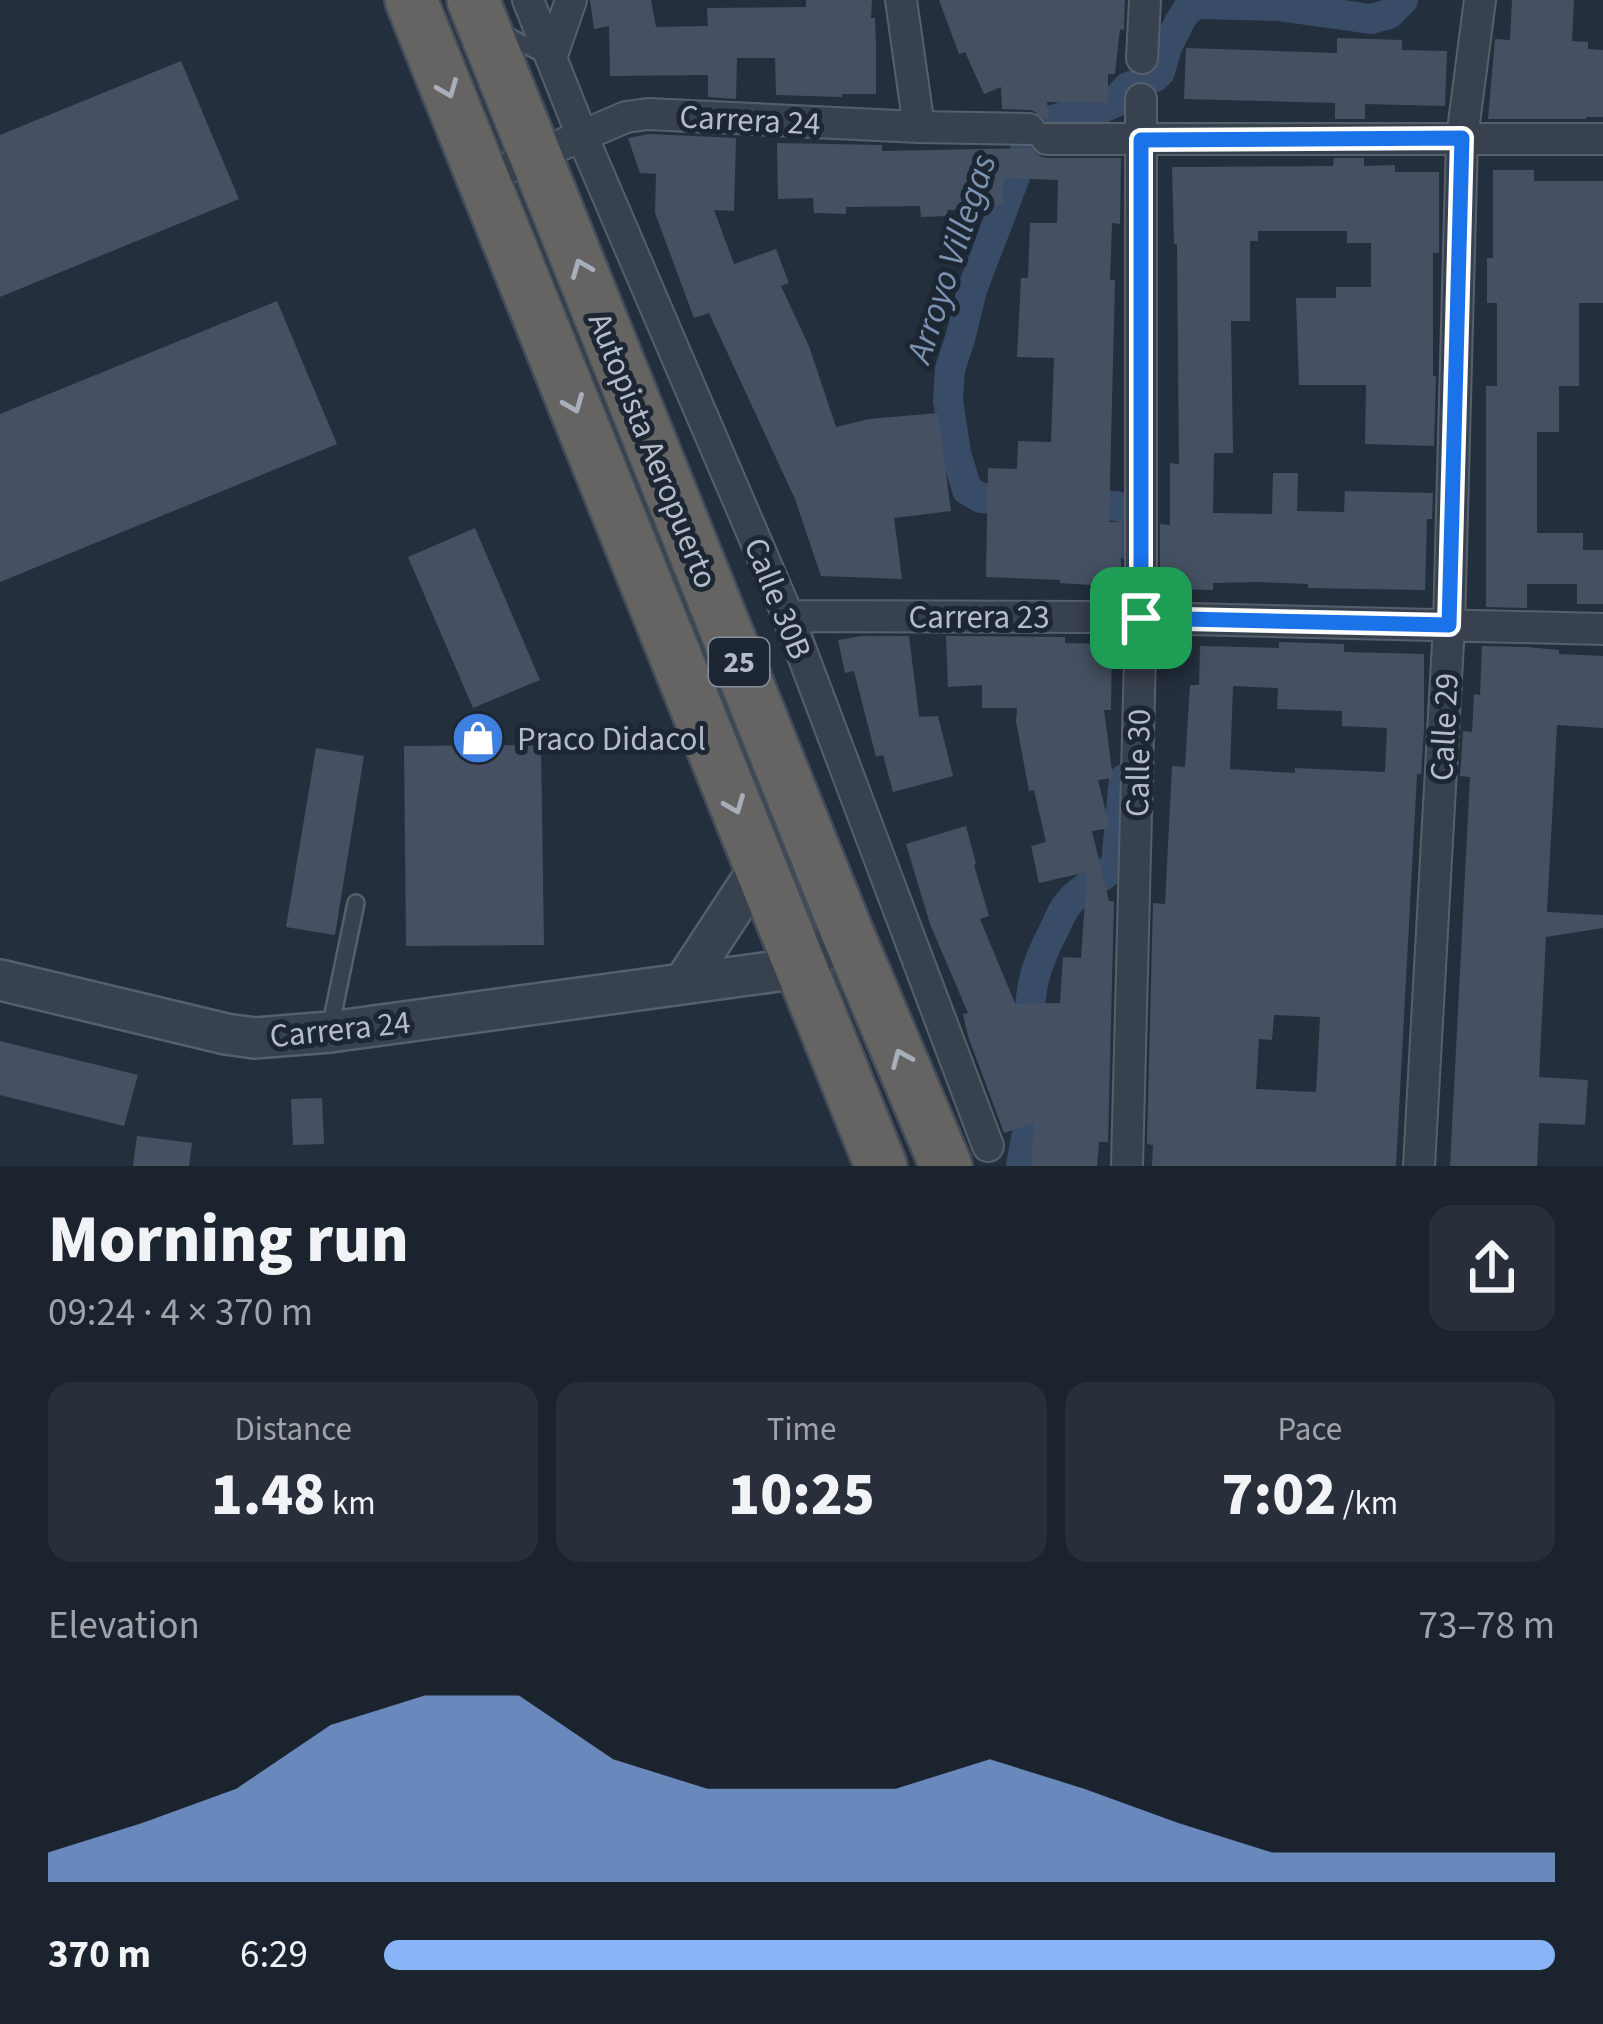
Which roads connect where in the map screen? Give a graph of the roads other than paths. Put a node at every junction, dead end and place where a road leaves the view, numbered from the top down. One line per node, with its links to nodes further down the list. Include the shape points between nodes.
1 (411, 0): 17 (highway, Autopista Aeropuerto / 25, one-way to 17)
2 (528, 0): 8 (street, Calle 30B)
3 (571, 0): 8 (street)
4 (901, 0): 11 (street)
5 (1145, 0): 9 (street, Calle 30)
6 (1480, 0): 13 (street, Calle 29)
7 (478, 12): 8 (lane); 16 (highway, Autopista Aeropuerto / 25)
8 (551, 58): 12 (street, Calle 30B)
9 (1142, 58): 10 (lane, Calle 30)
10 (1142, 99): 15 (street, Calle 30)
11 (919, 127): 12 (street, Carrera 24, via 648,114); 15 (street, Carrera 24)
12 (584, 138): 16 (street, Carrera 24); 18 (street, Calle 30B)
13 (1462, 138): 14 (street, Carrera 24); 15 (street, Carrera 24); 20 (street, Calle 29)
14 (1603, 139)
15 (1141, 140): 19 (street, Calle 30)
16 (536, 156): 17 (street, Carrera 24); 24 (highway, Autopista Aeropuerto / 25, one-way to 16)
17 (484, 178): 22 (highway, Autopista Aeropuerto / 25, one-way to 22)
18 (788, 616): 19 (street, Carrera 23); 29 (street, Calle 30B)
19 (1128, 617): 20 (street, Carrera 23); 31 (street, Calle 30)
20 (1449, 625): 21 (street, Carrera 23); 32 (street, Calle 29)
21 (1603, 629)
22 (760, 867): 25 (highway, Autopista Aeropuerto / 25); 27 (street)
23 (356, 903): 28 (lane)
24 (848, 932): 25 (street, Carrera 24); 29 (highway, Autopista Aeropuerto / 25, one-way to 24)
25 (800, 968): 27 (street, Carrera 24); 30 (highway, Autopista Aeropuerto / 25)
26 (0, 980): 28 (street, Carrera 24, via 242,1036)
27 (684, 983): 28 (street, Carrera 24)
28 (330, 1032)
29 (967, 1156)
30 (881, 1166)
31 (1127, 1166)
32 (1419, 1166)

